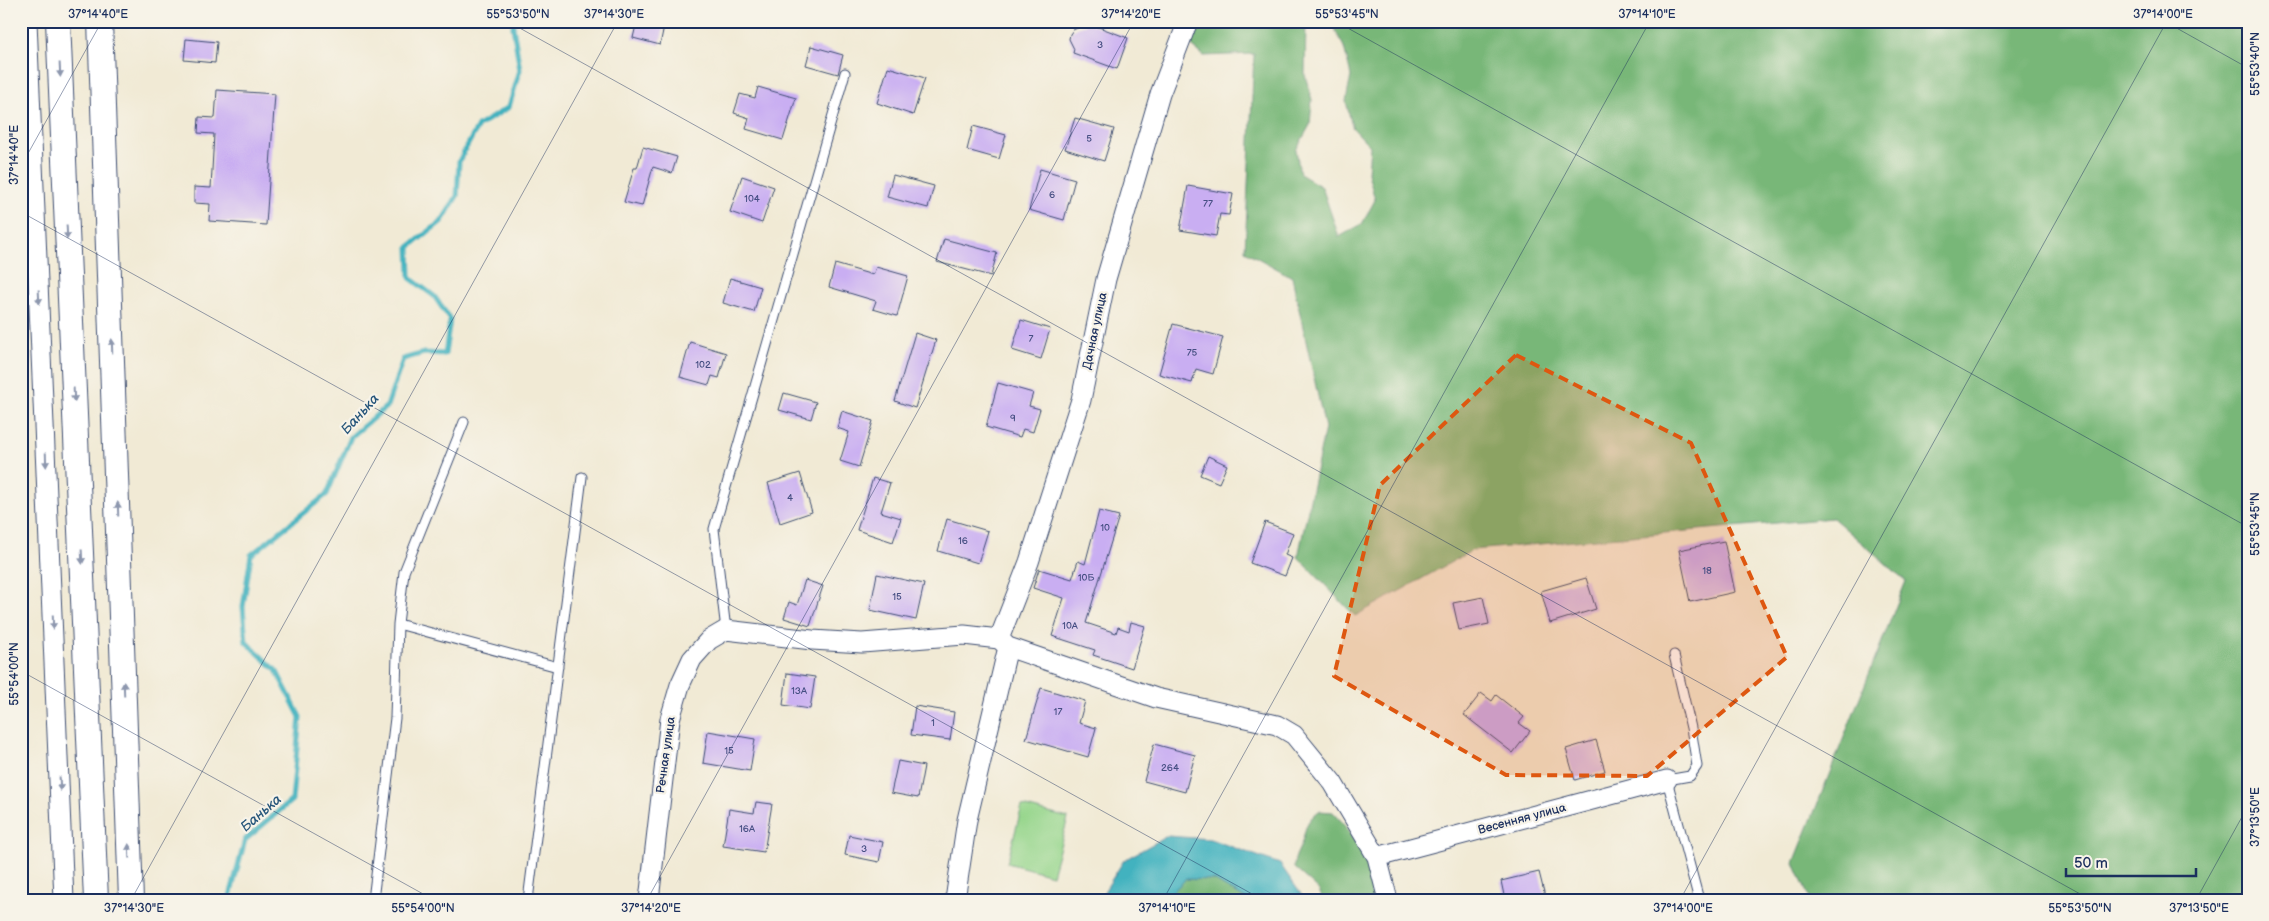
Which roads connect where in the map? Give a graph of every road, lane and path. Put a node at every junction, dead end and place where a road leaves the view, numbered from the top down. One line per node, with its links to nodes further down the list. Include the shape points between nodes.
1 (27, 21): 15 (street, one-way to 15)
2 (58, 21): 16 (street, one-way to 16)
3 (100, 21): 17 (street, one-way to 3)
4 (1188, 21): 10 (street, Дачная улица, via 1160,94 1106,278 1081,400)
5 (845, 74): 9 (lane, via 714,529)
6 (464, 422): 8 (lane, via 404,572)
7 (582, 477): 12 (lane)
8 (398, 624): 12 (lane); 18 (lane, via 395,718)
9 (726, 630): 10 (street, via 862,643 964,635); 20 (street, Речная улица, via 709,640 692,659 670,719)
10 (1004, 643): 14 (street, via 1156,698 1286,730 1294,735 1333,783); 21 (street, Дачная улица, via 967,820)
11 (1674, 655): 13 (lane, via 1697,766 1690,776)
12 (558, 667): 19 (lane)
13 (1667, 780): 14 (street, Весенняя улица); 23 (lane)
14 (1377, 857): 22 (street)
15 (64, 900)
16 (96, 900)
17 (131, 900)
18 (373, 900)
19 (528, 900)
20 (649, 900)
21 (955, 900)
22 (1388, 900)
23 (1699, 900)

